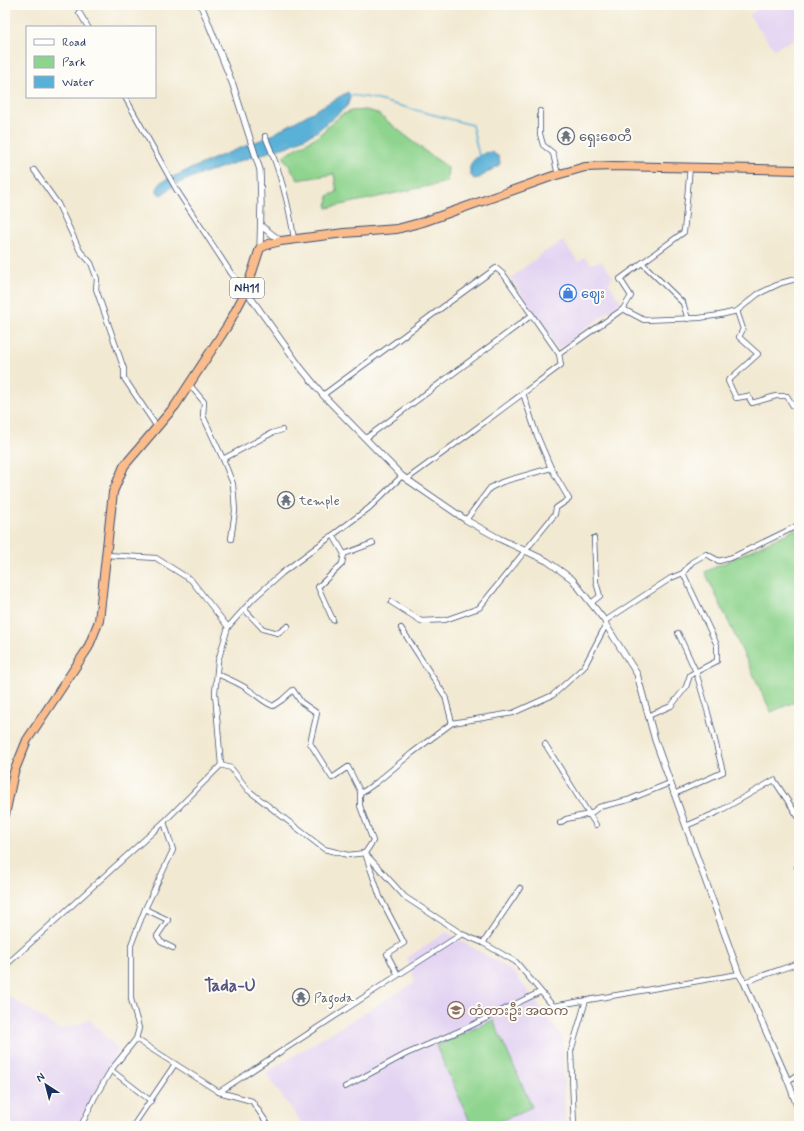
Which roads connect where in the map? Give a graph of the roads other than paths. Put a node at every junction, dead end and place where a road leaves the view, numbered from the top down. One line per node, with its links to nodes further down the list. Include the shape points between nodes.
1 (201, 5): 11 (street, via 233,85 258,161)
2 (79, 12): 3 (street)
3 (87, 26)
4 (126, 98): 17 (street, via 176,189 230,273)
5 (540, 111): 10 (street, via 540,134 543,145 553,153)
6 (265, 136): 12 (street, via 274,156 291,217)
7 (690, 167): 9 (highway); 10 (highway, via 585,167); 15 (street, via 684,232)
8 (34, 170): 27 (street, via 58,204 80,251 91,263 96,279 96,290 124,369 124,378)
9 (799, 170)
10 (558, 175): 12 (highway, via 397,229)
11 (261, 226): 13 (street); 14 (street)
12 (294, 239): 13 (highway)
13 (281, 241): 14 (highway)
14 (260, 248): 17 (highway, NH11)
15 (642, 263): 18 (street, via 620,278 631,296); 21 (street, via 683,303)
16 (799, 278): 19 (street, via 758,294)
17 (246, 291): 23 (highway, NH11, via 228,325); 25 (street)
18 (623, 309): 21 (street, via 644,320); 22 (street)
19 (737, 311): 21 (street, via 720,316); 26 (street, via 743,329 739,337 758,354 728,381 736,398 748,396 752,403 776,396 787,396 792,406)
20 (532, 315): 22 (street); 25 (street, via 504,275 496,268); 29 (street)
21 (688, 319)
22 (558, 354): 24 (street, via 561,365)
23 (189, 384): 27 (highway, NH11); 30 (street, via 204,402 203,416)
24 (523, 393): 31 (street); 32 (street, via 466,436)
25 (323, 395): 29 (street)
26 (799, 409)
27 (157, 427): 40 (highway, NH11, via 124,466 113,492)
28 (282, 430): 30 (street)
29 (366, 438): 32 (street)
30 (224, 459): 37 (street, via 233,484 235,511)
31 (551, 468): 33 (street, via 490,488); 39 (street, via 569,499 556,508 555,514)
32 (404, 477): 33 (street); 35 (street, via 369,508)
33 (466, 520): 39 (street)
34 (799, 522): 42 (street, via 733,557 719,560 706,554 692,562)
35 (333, 534): 41 (street); 45 (street, via 282,573)
36 (594, 538): 44 (street, via 596,582 600,596)
37 (230, 539)
38 (373, 543): 41 (street)
39 (525, 551): 43 (street, via 479,608 445,620 421,621); 44 (street, via 547,561 572,579)
40 (106, 554): 49 (street, via 156,558 191,580); 62 (highway, NH11, via 99,621 88,648 27,740 14,772)
41 (344, 554): 46 (street, via 342,564 318,587)
42 (683, 573): 47 (street, via 671,578); 52 (street, via 717,645 717,661)
43 (391, 602)
44 (591, 603): 47 (street)
45 (244, 610): 48 (street, via 263,629 278,633); 49 (street)
46 (333, 620)
47 (605, 623): 54 (street, via 637,674); 55 (street, via 584,667 553,695 513,713)
48 (288, 626)
49 (228, 627): 53 (street)
50 (401, 628): 55 (street, via 445,696)
51 (678, 633): 52 (street)
52 (696, 672): 54 (street, via 690,675 686,687 671,706); 60 (street, via 722,772)
53 (217, 674): 57 (street, via 215,693); 59 (street, via 237,682 273,706 293,690 301,702 317,713 310,743 332,778 348,767)
54 (648, 716): 58 (street)
55 (452, 723): 59 (street)
56 (545, 744): 61 (street)
57 (221, 765): 64 (street); 68 (street, via 231,768 248,790 324,849 348,855)
58 (670, 784): 60 (street); 61 (street, via 628,800 599,807)
59 (361, 793): 68 (street, via 360,806 373,841)
60 (674, 794): 67 (street)
61 (590, 814): 65 (street, via 566,819); 66 (street)
62 (5, 815)
63 (799, 818): 67 (street, via 774,780 718,812)
64 (164, 822): 70 (street, via 173,850); 75 (street)
65 (560, 823)
66 (596, 824)
67 (686, 826): 76 (street)
68 (365, 853): 71 (street, via 405,897); 77 (street, via 380,897 404,943 387,954)
69 (520, 888): 72 (street)
70 (145, 909): 73 (street, via 168,920 157,936 161,942); 81 (street, via 131,945 131,999 139,1028)
71 (462, 934): 72 (street); 77 (street)
72 (483, 943): 79 (street, via 516,962)
73 (173, 948)
74 (799, 963): 78 (street)
75 (5, 966)
76 (739, 974): 78 (street); 80 (street)
77 (398, 975): 87 (street)
78 (744, 982): 85 (street)
79 (540, 992): 80 (street, via 553,1006); 86 (street, via 406,1054)
80 (586, 1000): 93 (street, via 571,1051)
81 (136, 1039): 82 (street); 83 (street)
82 (175, 1064): 87 (street); 88 (street)
83 (111, 1070): 88 (street); 90 (street)
84 (799, 1073): 85 (street)
85 (788, 1081): 89 (street)
86 (345, 1087)
87 (219, 1092): 92 (street, via 252,1101)
88 (151, 1102): 91 (street)
89 (799, 1111)
90 (81, 1126)
91 (133, 1126)
92 (269, 1126)
93 (574, 1126)

